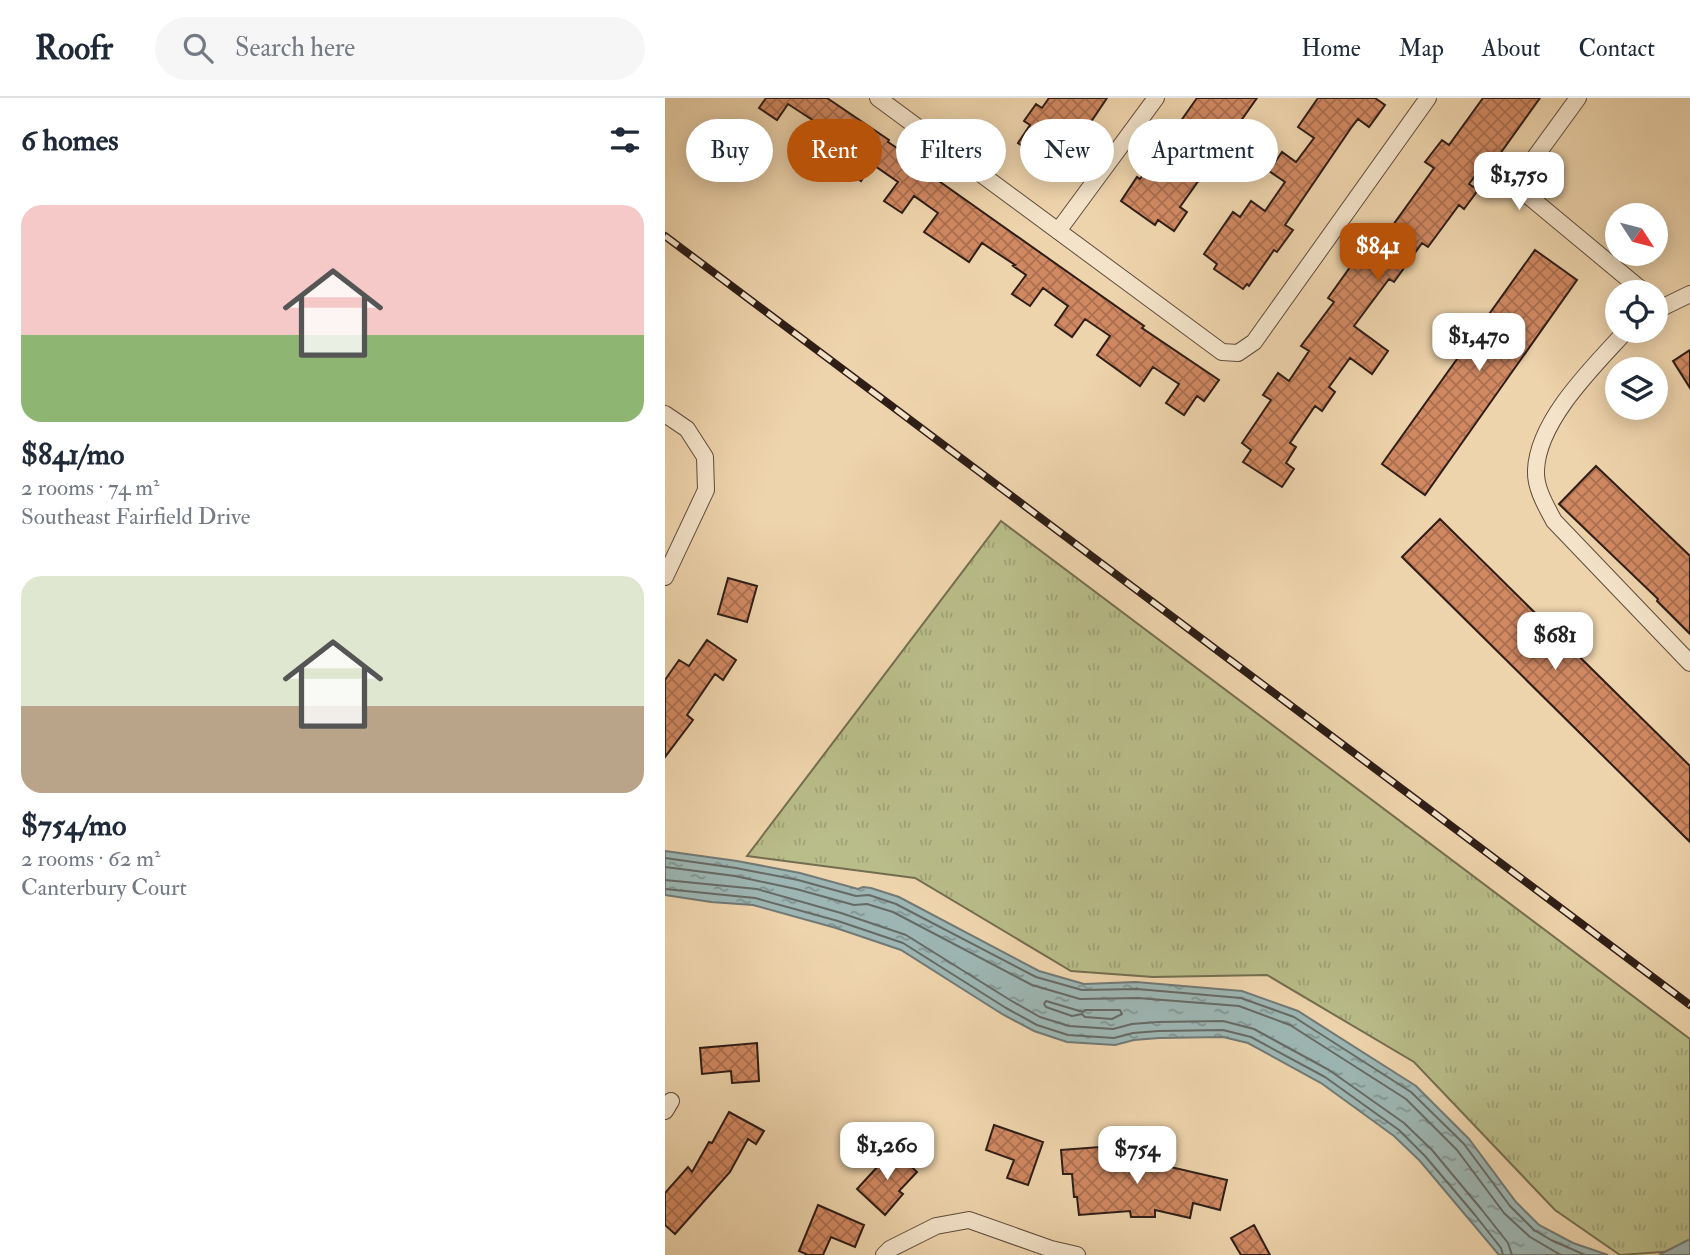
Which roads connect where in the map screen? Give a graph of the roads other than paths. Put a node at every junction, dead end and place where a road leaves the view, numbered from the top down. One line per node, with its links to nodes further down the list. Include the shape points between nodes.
1 (879, 98): 5 (street)
2 (1156, 98): 5 (street)
3 (1428, 98): 5 (street, via 1254,342 1238,353 1222,352)
4 (1578, 98): 6 (street, via 1522,175 1526,194)
5 (1058, 231)
6 (1630, 280)
7 (1690, 294): 8 (street)
8 (1668, 303)
9 (1615, 343): 12 (street, via 1574,387 1539,445 1536,473 1554,521)
10 (665, 414): 11 (street, via 687,429 705,457 706,489)
11 (665, 577)
12 (1690, 663)
13 (884, 1255): 14 (street, via 936,1226 969,1220)
14 (1077, 1255)

